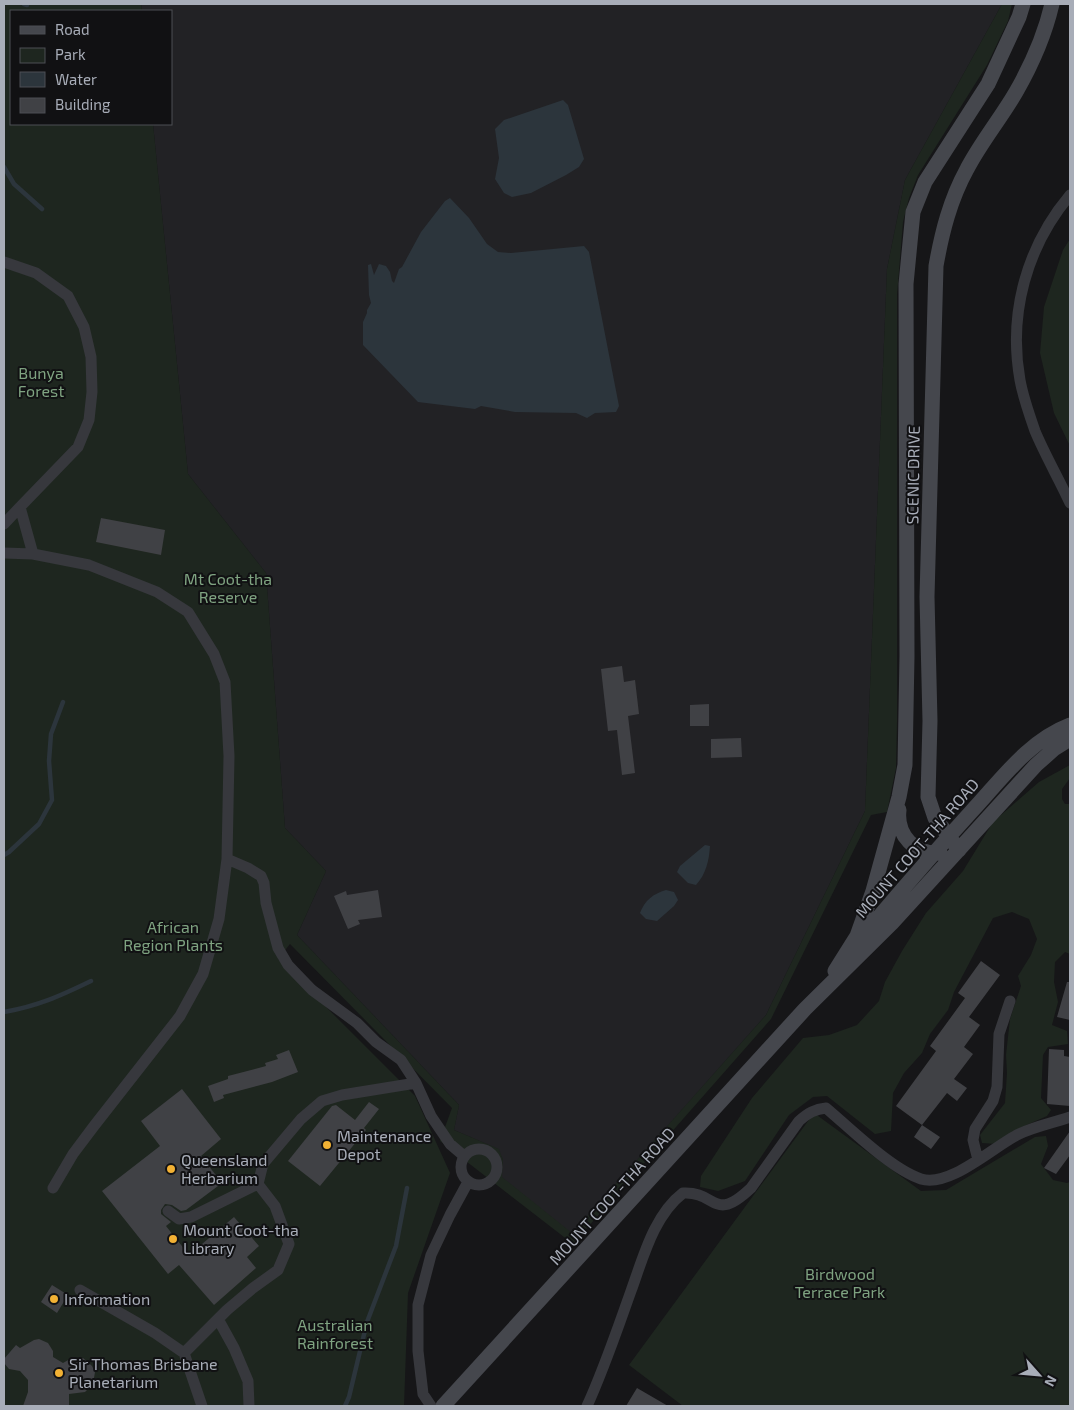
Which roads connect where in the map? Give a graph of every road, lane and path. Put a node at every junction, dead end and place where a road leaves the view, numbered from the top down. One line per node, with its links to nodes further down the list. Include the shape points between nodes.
1 (1022, 4): 11 (main road, SCENIC DRIVE, via 988,84 924,182 913,212 906,284 907,712)
2 (1052, 4): 12 (main road, SCENIC DRIVE, via 1046,29 1017,91 958,187 947,212 936,266 927,598 928,792 932,814)
3 (1070, 195): 5 (street, via 1054,216 1029,264 1021,290 1016,331 1016,358 1028,408 1036,433)
4 (4, 262): 6 (street, via 36,273 68,296 84,327 91,357 89,420 78,447)
5 (1070, 503)
6 (20, 507): 7 (street); 9 (street)
7 (4, 524)
8 (4, 553): 9 (street)
9 (33, 554): 15 (street, via 89,565 158,592 188,612 205,637 225,682 229,756)
10 (1070, 735): 12 (main road, MOUNT COOT-THA ROAD, via 1051,733 1026,752); 13 (main road, MOUNT COOT-THA ROAD, via 1036,764)
11 (902, 784): 14 (main road, SCENIC DRIVE, via 898,815 900,828 915,846); 16 (main road, SCENIC DRIVE, via 866,912 853,943)
12 (949, 837): 13 (main road, SCENIC DRIVE); 14 (main road, MOUNT COOT-THA ROAD)
13 (959, 850): 14 (main road); 18 (main road, MOUNT COOT-THA ROAD, via 880,936)
14 (934, 853): 16 (main road, MOUNT COOT-THA ROAD)
15 (227, 859): 19 (street, via 260,876 278,948 288,965 312,990 400,1060); 25 (street, via 219,919 203,974 180,1016 73,1154)
16 (835, 971): 18 (main road, MOUNT COOT-THA ROAD)
17 (1010, 1001): 22 (street, via 999,1034 997,1087 993,1101 975,1129)
18 (806, 1009): 33 (main road, MOUNT COOT-THA ROAD)
19 (416, 1083): 21 (street, via 430,1116 450,1144); 24 (street, via 322,1101 301,1119 263,1164)
20 (1070, 1118): 22 (street, via 1018,1135)
21 (464, 1156): 23 (street, via 461,1172); 23 (street, via 480,1148 490,1153 497,1169 491,1180 480,1185)
22 (978, 1160): 34 (street, via 956,1173 936,1180 923,1180 871,1147 826,1108 809,1113 741,1198 722,1206 696,1194 683,1193 668,1207 644,1256)
23 (468, 1182): 32 (street, via 431,1255 418,1305 418,1351 423,1394)
24 (258, 1184): 26 (street, via 191,1216 179,1219); 28 (street, via 275,1206 289,1244 278,1270)
25 (53, 1188)
26 (168, 1211)
27 (80, 1290): 29 (street)
28 (218, 1319): 29 (street); 31 (street, via 248,1381)
29 (184, 1353): 30 (street)
30 (202, 1406)
31 (249, 1406)
32 (431, 1406)
33 (443, 1406)
34 (587, 1406)

